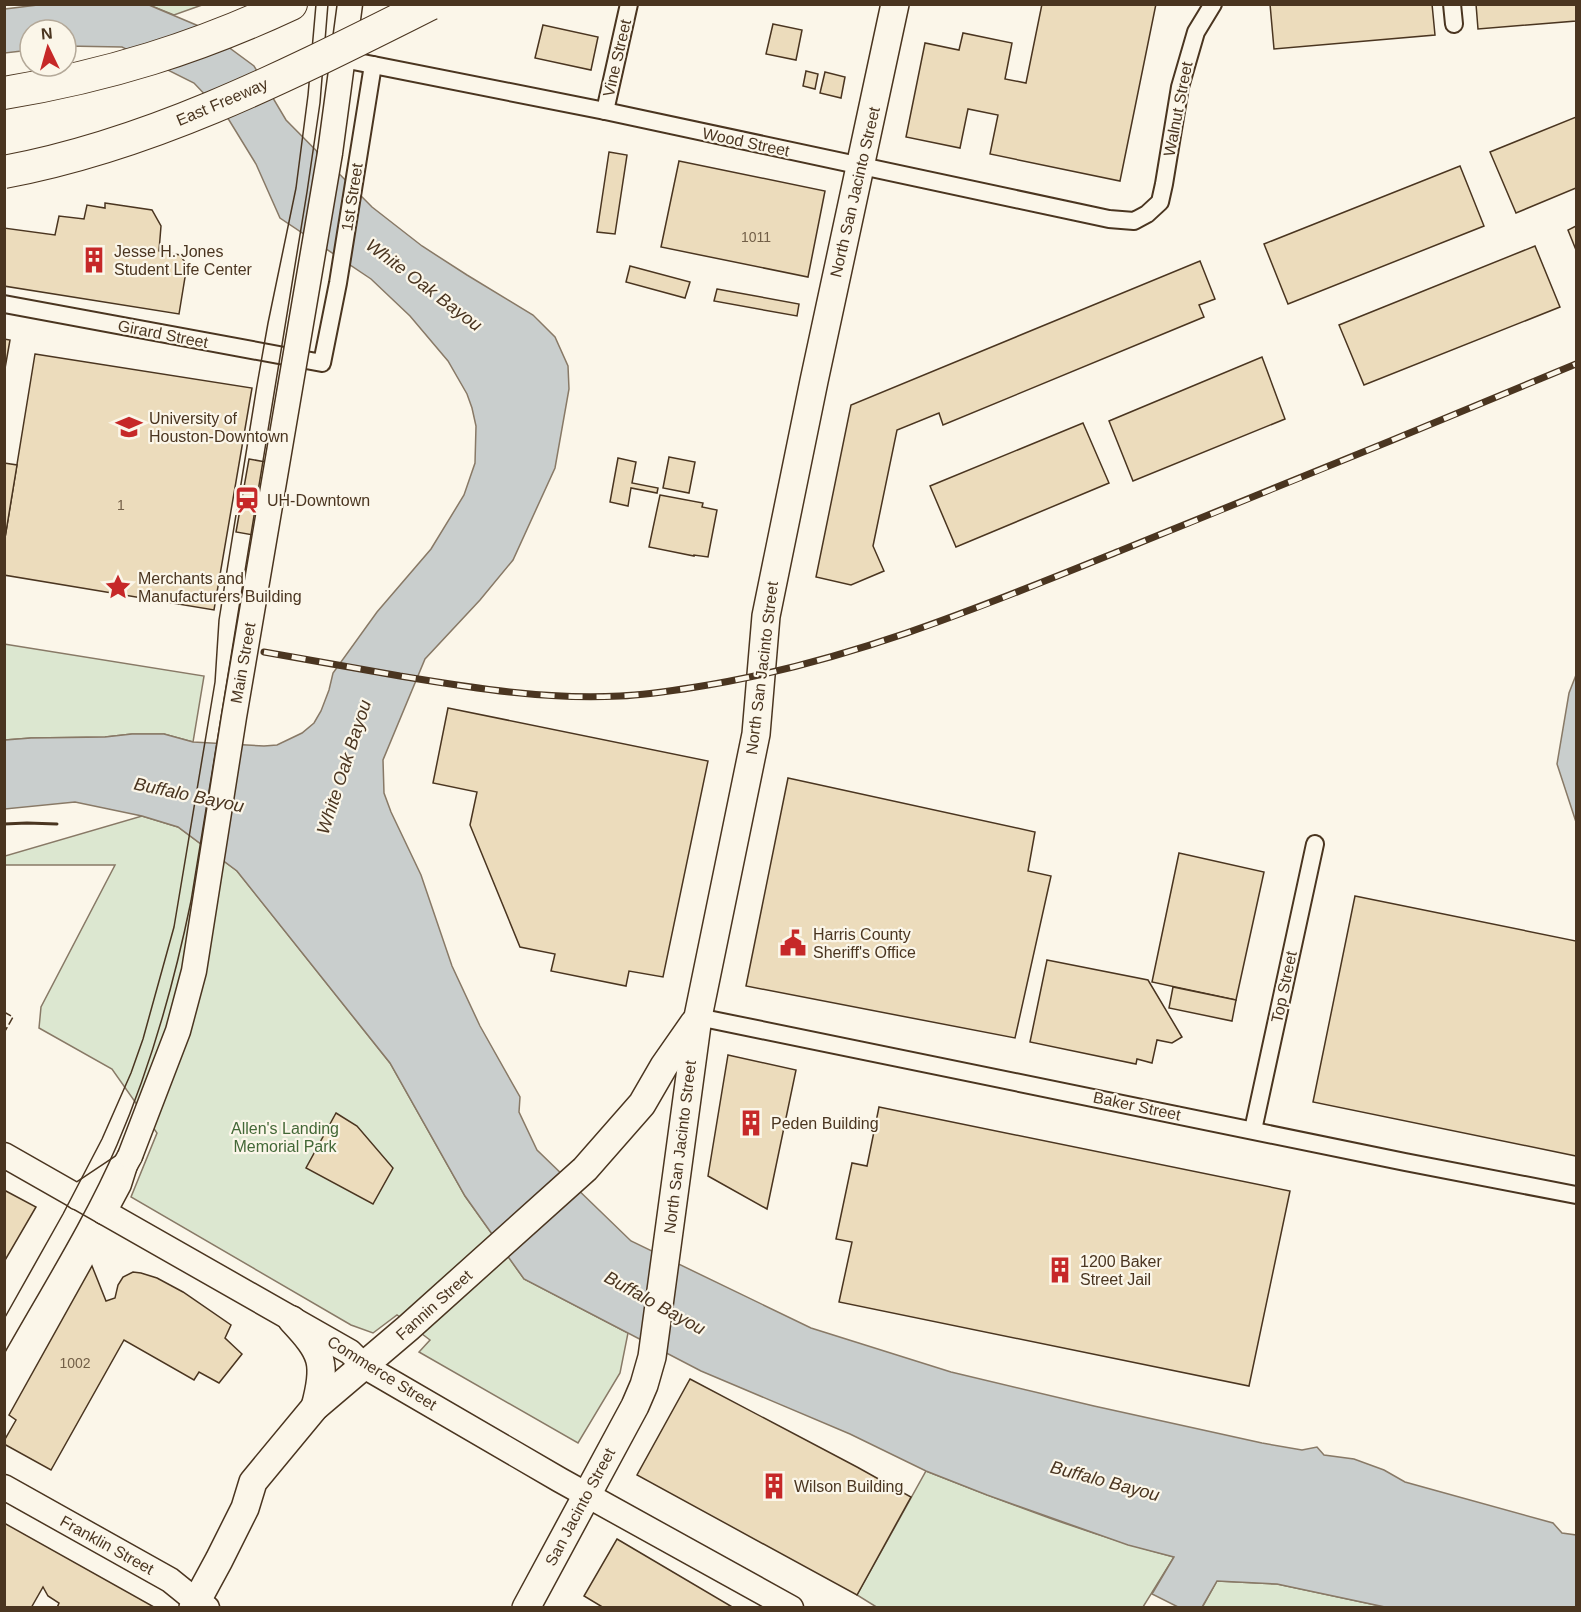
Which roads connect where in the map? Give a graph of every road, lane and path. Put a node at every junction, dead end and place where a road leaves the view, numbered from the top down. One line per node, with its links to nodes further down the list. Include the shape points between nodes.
1 (291, 4): 11 (highway, via 165,55 78,79)
2 (350, 4): 9 (main road, Main Street)
3 (430, 4): 14 (highway, East Freeway, bridge, via 314,62 179,121 94,151)
4 (629, 4): 12 (street, Vine Street)
5 (895, 4): 13 (main road, North San Jacinto Street)
6 (1213, 4): 15 (street, Walnut Street, via 1196,32 1180,87 1160,202)
7 (1452, 4): 8 (street)
8 (1454, 24)
9 (343, 58): 10 (street, Wood Street); 22 (main road, Main Street, bridge, via 194,971 178,1031)
10 (373, 64): 12 (street, Wood Street); 17 (street, 1st Street)
11 (4, 93)
12 (605, 111): 13 (street, Wood Street)
13 (861, 166): 15 (street, Wood Street, via 1109,219 1134,221); 19 (main road, North San Jacinto Street, via 766,616 756,734)
14 (4, 172)
15 (1148, 214)
16 (4, 304): 17 (street, Girard Street)
17 (322, 363)
18 (1315, 844): 20 (street, Top Street)
19 (698, 1017): 20 (street, Baker Street); 27 (main road, Fannin Street, via 642,1104 585,1169); 28 (main road, North San Jacinto Street, via 652,1357)
20 (1253, 1130): 23 (street, Baker Street)
21 (4, 1155): 24 (main road, Commerce Street)
22 (127, 1160): 24 (main road); 25 (main road, Main Street)
23 (1576, 1196)
24 (76, 1197): 25 (main road, Commerce Street)
25 (104, 1212): 26 (main road, Commerce Street)
26 (292, 1320): 27 (main road, Commerce Street, via 350,1352); 29 (main road, via 320,1356 322,1376)
27 (364, 1366): 29 (main road, Fannin Street); 31 (main road, Commerce Street)
28 (635, 1406): 31 (main road, San Jacinto Street)
29 (315, 1407): 32 (main road, Fannin Street, via 253,1482 245,1508)
30 (4, 1487): 32 (main road, Franklin Street, via 170,1580)
31 (587, 1495): 33 (main road, San Jacinto Street); 34 (main road, Commerce Street)
32 (198, 1605)
33 (526, 1608)
34 (791, 1608)

